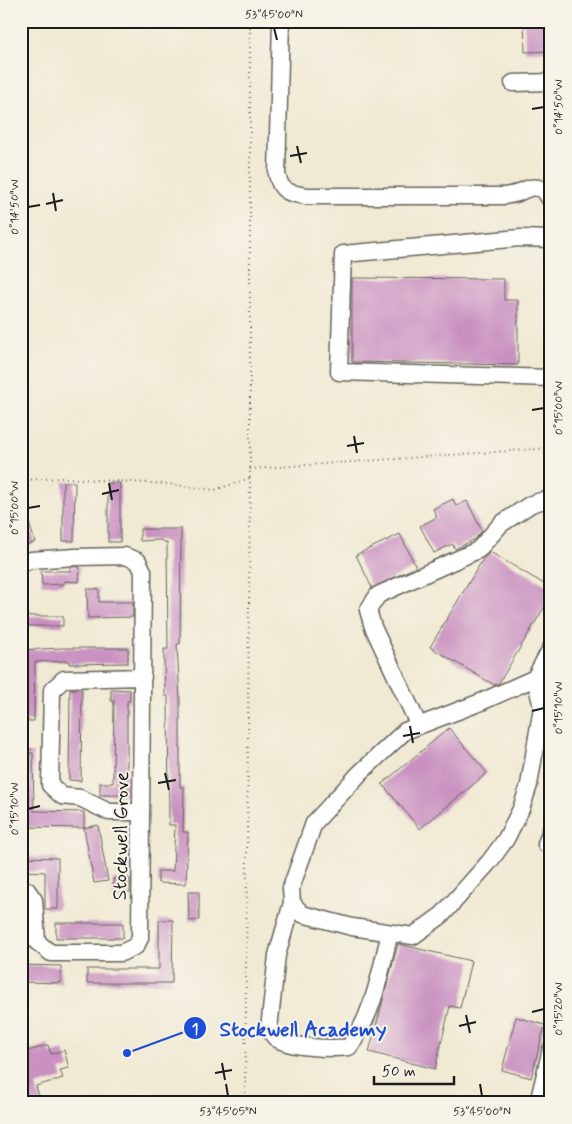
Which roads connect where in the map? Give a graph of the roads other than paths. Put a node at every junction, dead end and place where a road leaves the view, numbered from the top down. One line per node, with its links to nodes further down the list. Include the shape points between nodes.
1 (281, 21): 4 (street, via 277,174 280,185 289,193 306,196 503,196 536,187 544,190)
2 (551, 82): 3 (street)
3 (513, 84)
4 (551, 200)
5 (551, 239): 6 (street, via 520,238 343,254 339,372)
6 (551, 378)
7 (551, 498): 12 (street, via 531,504 501,524 478,550 378,595 368,610)
8 (21, 564): 10 (street, Stockwell Grove, via 31,560 75,557 125,556 138,561 143,571)
9 (551, 648): 11 (street)
10 (143, 678): 13 (street, Stockwell Grove); 13 (street, via 64,679 52,690 50,749 50,785 62,796 80,798 109,812)
11 (535, 678): 12 (street); 16 (street, via 542,706 537,743 521,809 506,839 442,915 413,936)
12 (419, 726): 15 (street, via 405,731 314,823 291,888)
13 (141, 812): 14 (street, Stockwell Grove, via 140,938 136,946 121,953 51,953 36,942 34,900 27,890)
14 (21, 889)
15 (292, 903): 16 (street, via 302,914); 16 (street, via 277,955 268,1028 275,1038 294,1044 349,1047 358,1035 372,1000)
16 (390, 933)
17 (551, 1048): 18 (street)
18 (538, 1103)

